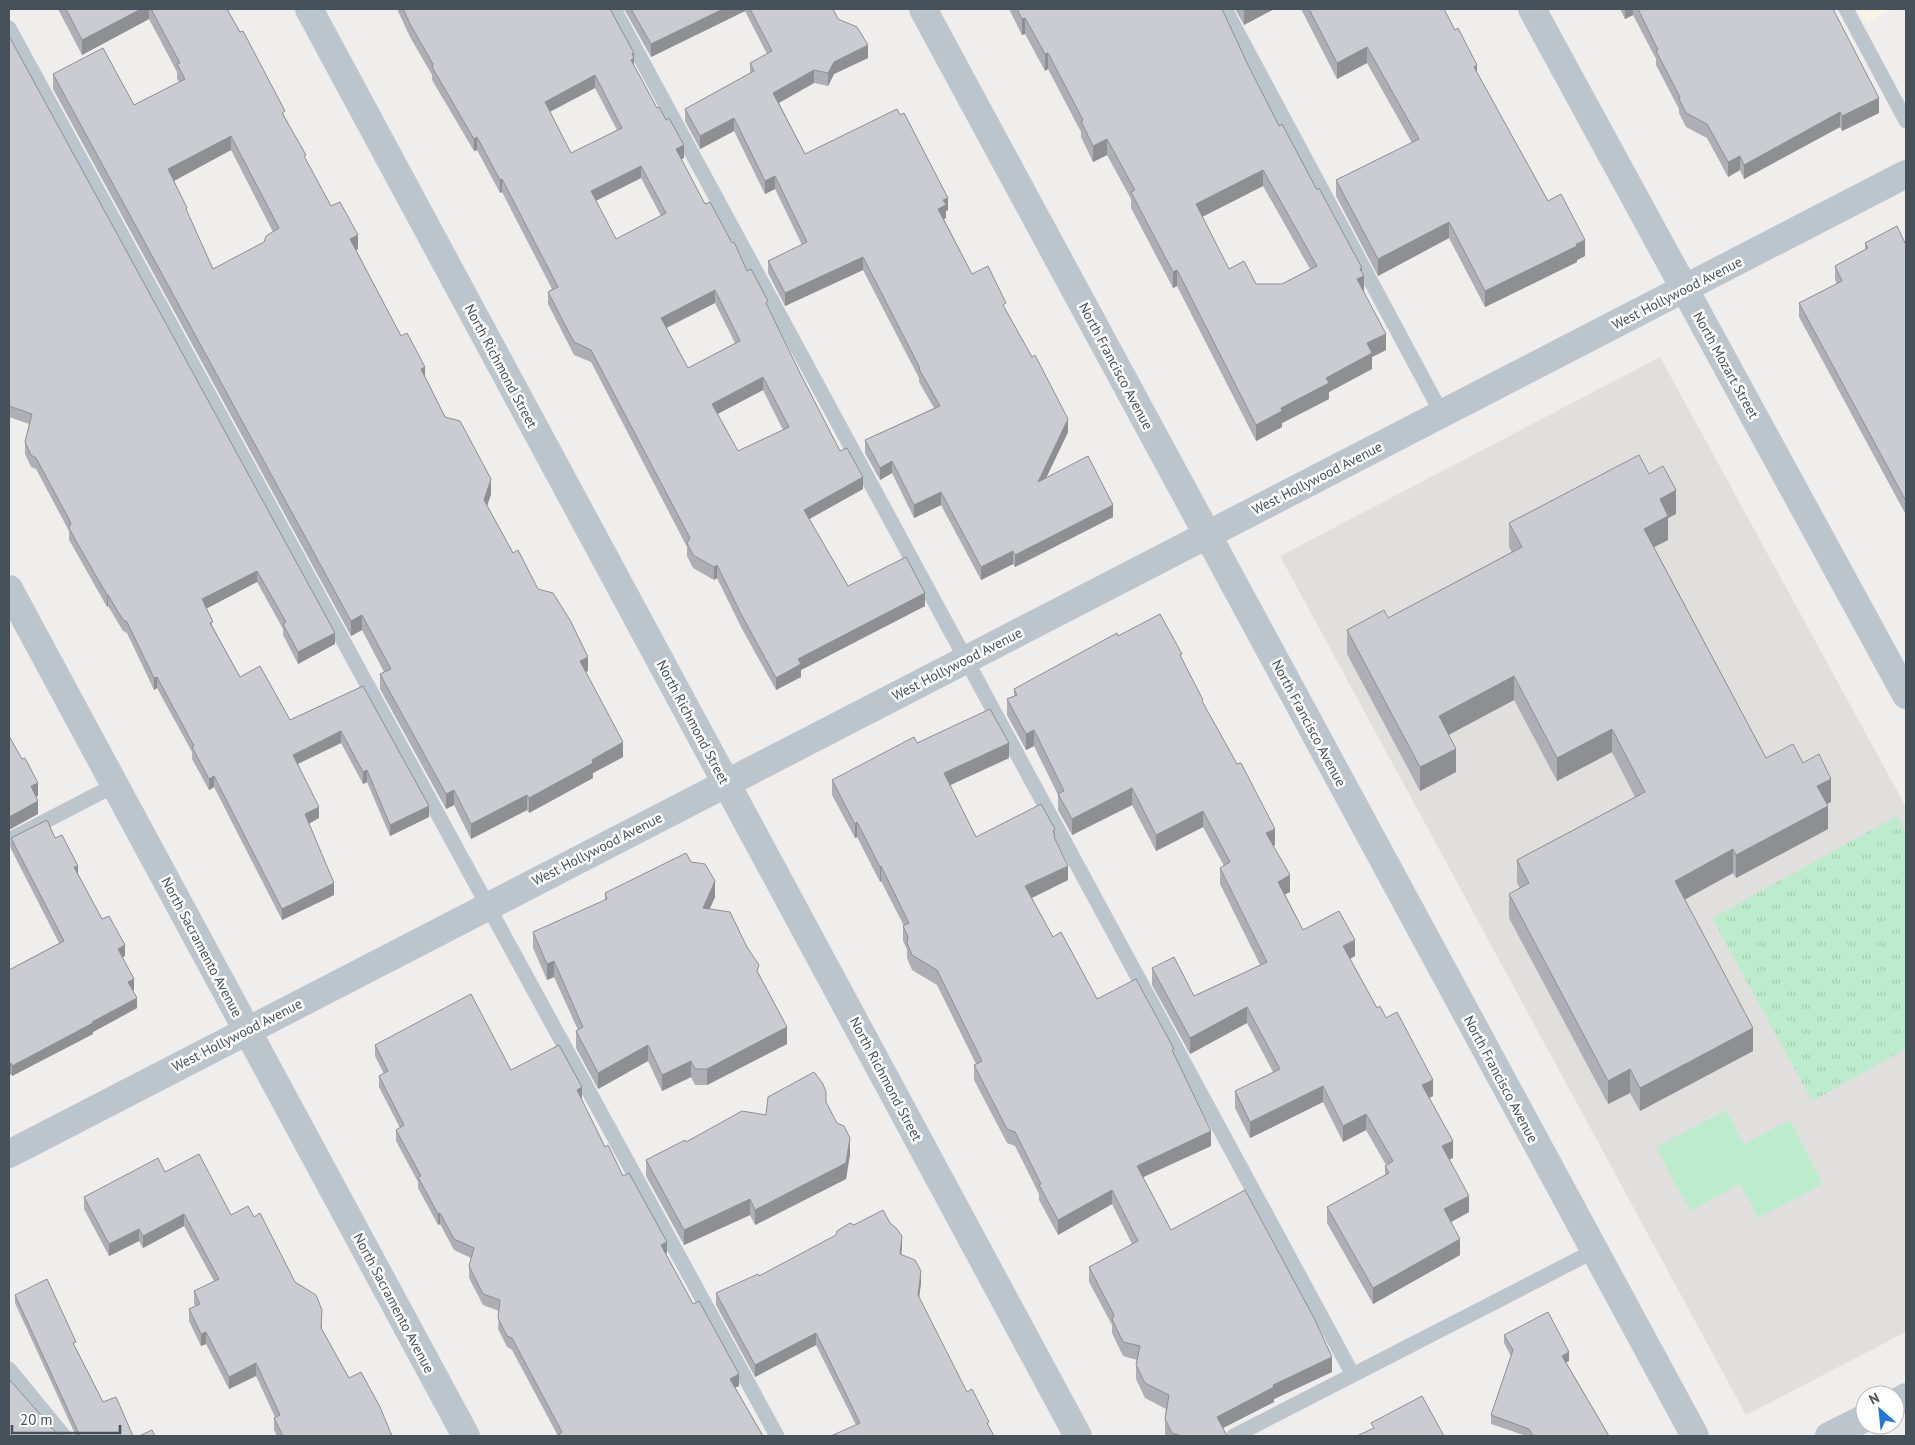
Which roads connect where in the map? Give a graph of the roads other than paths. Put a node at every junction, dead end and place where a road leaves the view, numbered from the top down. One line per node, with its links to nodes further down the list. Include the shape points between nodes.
1 (309, 9): 16 (street, North Richmond Street)
2 (614, 9): 14 (lane)
3 (923, 9): 12 (street, North Francisco Avenue)
4 (1225, 9): 11 (lane)
5 (1532, 9): 10 (street, North Mozart Street)
6 (1846, 9): 8 (lane)
7 (9, 28): 19 (lane)
8 (1906, 121)
9 (1906, 174): 10 (street, West Hollywood Avenue)
10 (1685, 289): 11 (street, West Hollywood Avenue); 15 (street, North Mozart Street)
11 (1442, 414): 12 (street, West Hollywood Avenue)
12 (1207, 535): 14 (street, West Hollywood Avenue); 22 (street, North Francisco Avenue)
13 (9, 589): 17 (street, North Sacramento Avenue)
14 (966, 659): 16 (street, West Hollywood Avenue); 24 (lane)
15 (1906, 694)
16 (726, 783): 19 (street, West Hollywood Avenue); 29 (street, North Richmond Street)
17 (115, 785): 18 (lane); 20 (street, North Sacramento Avenue)
18 (9, 840)
19 (488, 906): 20 (street, West Hollywood Avenue); 28 (lane)
20 (247, 1030): 21 (street, West Hollywood Avenue); 27 (street, North Sacramento Avenue)
21 (9, 1154)
22 (1594, 1251): 24 (lane); 31 (street, North Francisco Avenue)
23 (9, 1369): 26 (lane)
24 (1352, 1375): 30 (lane)
25 (1855, 1423): 32 (street)
26 (64, 1436)
27 (466, 1436)
28 (777, 1436)
29 (1078, 1436)
30 (1234, 1436)
31 (1695, 1436)
32 (1830, 1436)

